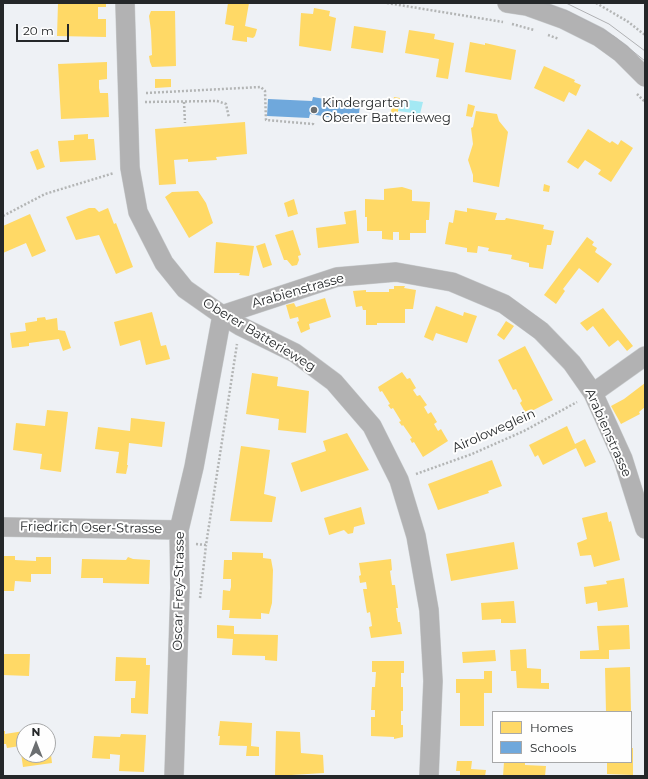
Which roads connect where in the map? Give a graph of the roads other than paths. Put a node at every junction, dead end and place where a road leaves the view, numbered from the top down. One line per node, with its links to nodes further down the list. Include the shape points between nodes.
1 (125, 3): 4 (street, Oberer Batterieweg, via 130,168 138,212 164,263 185,289)
2 (507, 3): 3 (street, via 527,6 564,19 598,37 621,53)
3 (640, 84)
4 (222, 315): 6 (street, Arabienstrasse, via 337,277 396,272 452,282 504,304 541,330 572,364); 9 (street, Oscar Frey-Strasse, via 194,467); 11 (street, Oberer Batterieweg, via 295,354 334,382 372,426 399,480 416,536 429,610 433,680)
5 (645, 356): 6 (street)
6 (593, 393): 8 (street, Arabienstrasse, via 623,459)
7 (3, 527): 9 (street, Friedrich Oser-Strasse)
8 (645, 528)
9 (179, 530): 10 (street, Oscar Frey-Strasse, via 180,588)
10 (174, 776)
11 (429, 776)

